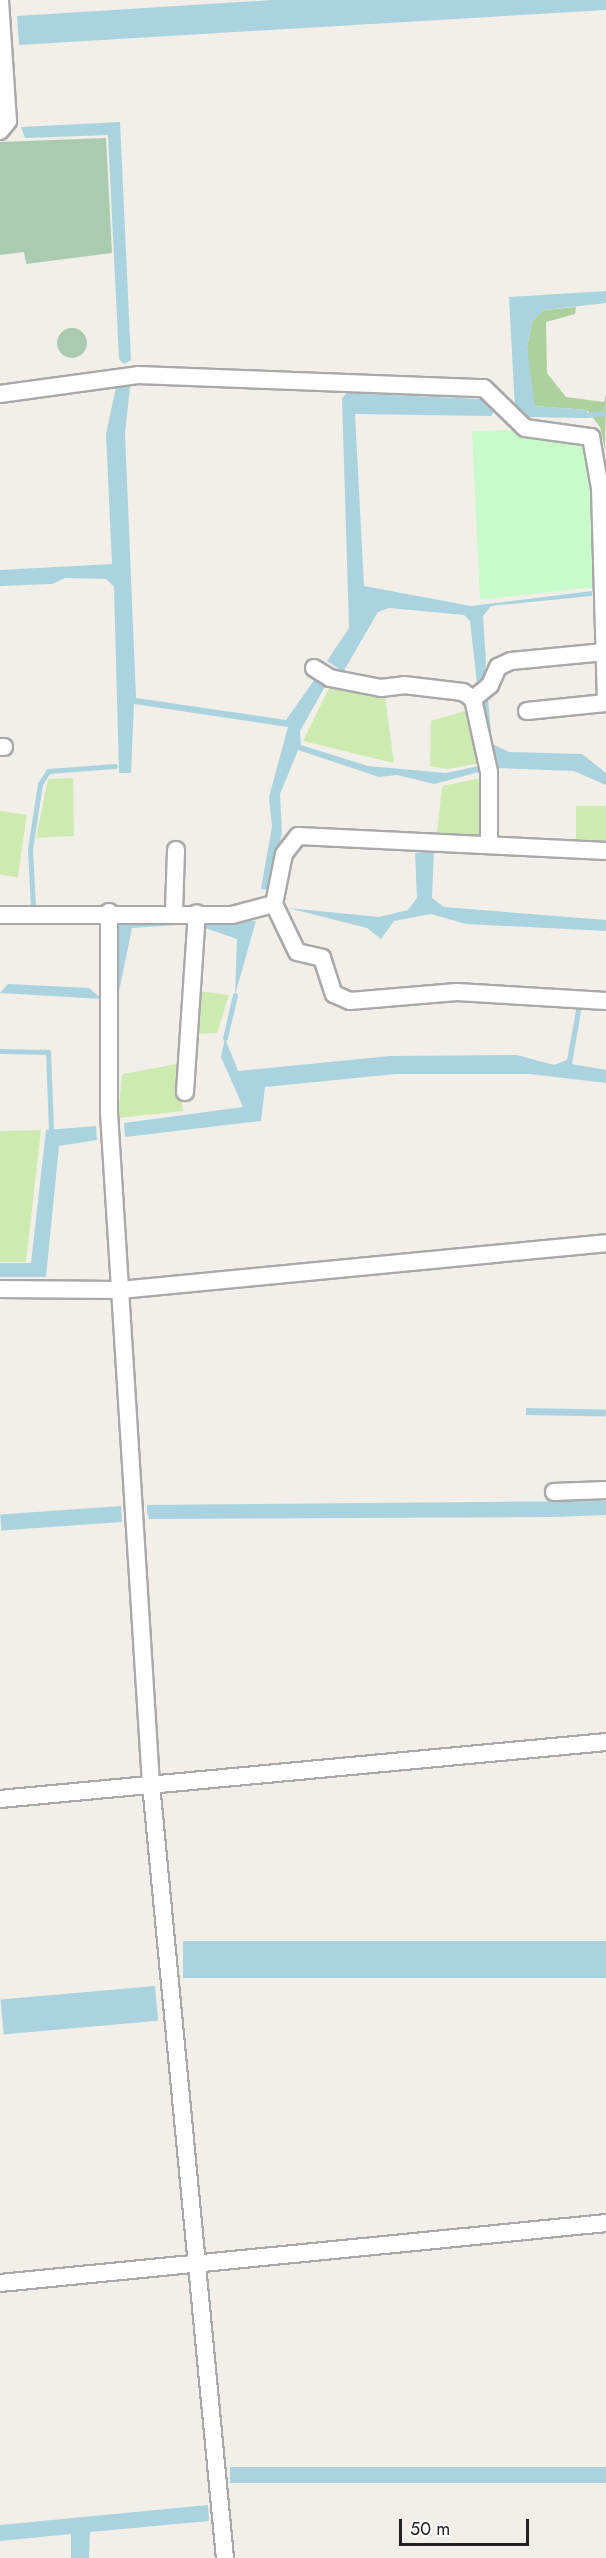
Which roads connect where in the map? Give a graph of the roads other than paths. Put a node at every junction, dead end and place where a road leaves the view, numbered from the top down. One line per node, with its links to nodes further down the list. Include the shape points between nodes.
1 (0, 0): 2 (street)
2 (2, 71): 3 (street, via 8,121)
3 (0, 131)
4 (0, 394): 5 (street, via 138,375 484,388 525,428 591,437)
5 (603, 489): 6 (street)
6 (605, 593): 7 (street)
7 (604, 652): 9 (street); 10 (street, via 511,661 498,667 490,686)
8 (314, 668): 10 (street, via 330,678 381,688 404,685 463,692)
9 (606, 697)
10 (473, 699): 13 (street, via 488,767)
11 (606, 703): 12 (street)
12 (527, 711)
13 (489, 843): 15 (street, via 537,852); 16 (street, via 298,836 284,854)
14 (176, 850): 17 (street)
15 (606, 851)
16 (274, 904): 20 (street); 21 (street, via 297,952 322,958 334,994 350,1001 457,992)
17 (174, 911): 18 (street); 20 (street)
18 (109, 912): 19 (street); 25 (street, via 110,1113)
19 (0, 915)
20 (196, 921): 22 (street)
21 (606, 1000)
22 (185, 1092)
23 (606, 1243): 25 (street)
24 (0, 1289): 25 (street)
25 (120, 1290): 29 (street)
26 (606, 1490): 27 (street)
27 (554, 1492)
28 (606, 1742): 29 (street)
29 (151, 1784): 30 (street); 32 (street)
30 (0, 1799)
31 (606, 2223): 32 (street)
32 (196, 2263): 33 (street); 34 (street)
33 (0, 2283)
34 (225, 2558)

